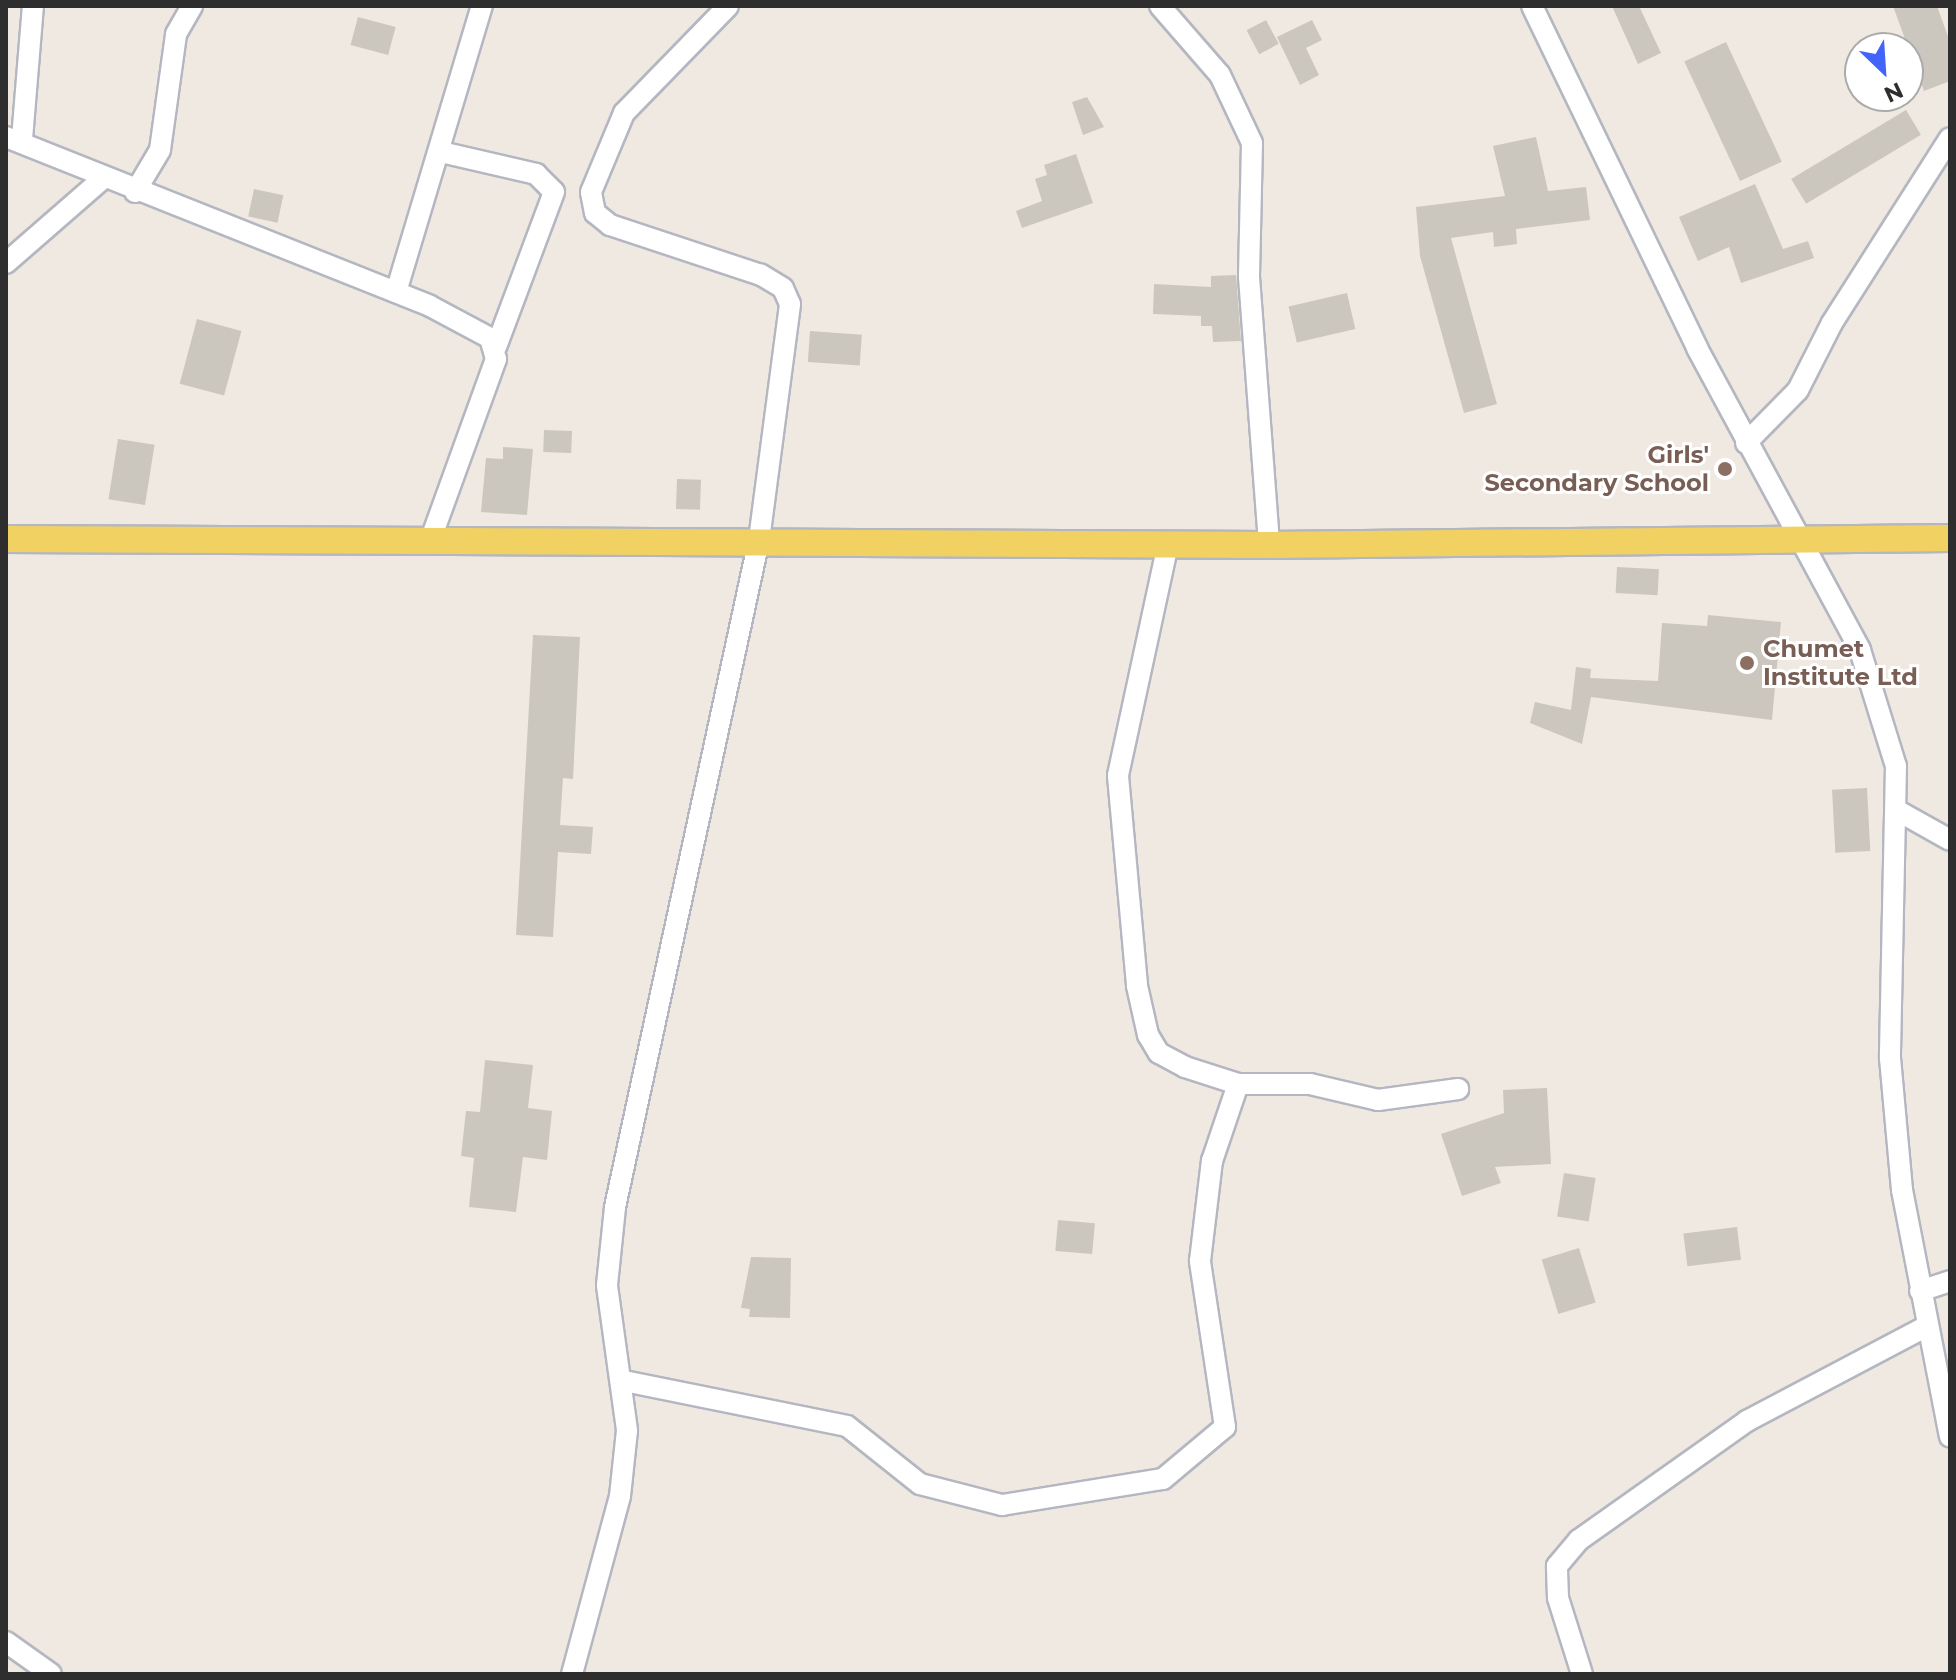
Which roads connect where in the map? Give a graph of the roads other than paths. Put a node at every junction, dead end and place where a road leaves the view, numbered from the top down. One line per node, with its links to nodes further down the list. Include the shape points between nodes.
1 (33, 6): 7 (street)
2 (482, 6): 9 (street)
3 (728, 6): 20 (street, via 624,113 591,201 610,225 783,288 790,304)
4 (1160, 6): 22 (street, via 1220,75 1252,143 1249,277)
5 (1532, 6): 15 (street)
6 (188, 8): 11 (street, via 176,34 160,150)
7 (14, 138): 10 (street)
8 (1950, 138): 15 (street, via 1832,323 1798,390)
9 (441, 152): 13 (street); 14 (street, via 536,174 554,192)
10 (101, 180): 11 (street); 12 (street)
11 (135, 192): 13 (street)
12 (6, 263)
13 (396, 292): 14 (street)
14 (496, 347): 18 (street)
15 (1746, 443): 19 (street)
16 (1950, 538): 19 (main road)
17 (6, 539): 18 (main road)
18 (431, 539): 20 (main road)
19 (1796, 539): 22 (main road); 23 (street, via 1860,650 1896,766)
20 (759, 540): 21 (main road); 30 (street, via 615,1207 607,1285)
21 (1168, 544): 22 (main road); 25 (street, via 1118,776 1137,986 1159,1053)
22 (1269, 545)
23 (1900, 812): 24 (street); 28 (street, via 1890,1058)
24 (1950, 840)
25 (1238, 1084): 26 (street, via 1310,1084 1378,1100); 30 (street, via 1212,1161 1200,1261 1225,1427 1163,1479 1002,1505 920,1484 847,1426)
26 (1458, 1089)
27 (1950, 1281): 28 (street)
28 (1920, 1291): 29 (street)
29 (1927, 1326): 31 (street); 35 (street, via 1747,1421 1579,1540 1557,1566 1558,1598)
30 (624, 1381): 34 (street, via 620,1496)
31 (1950, 1436)
32 (6, 1642): 33 (street)
33 (51, 1674)
34 (572, 1674)
35 (1582, 1674)

